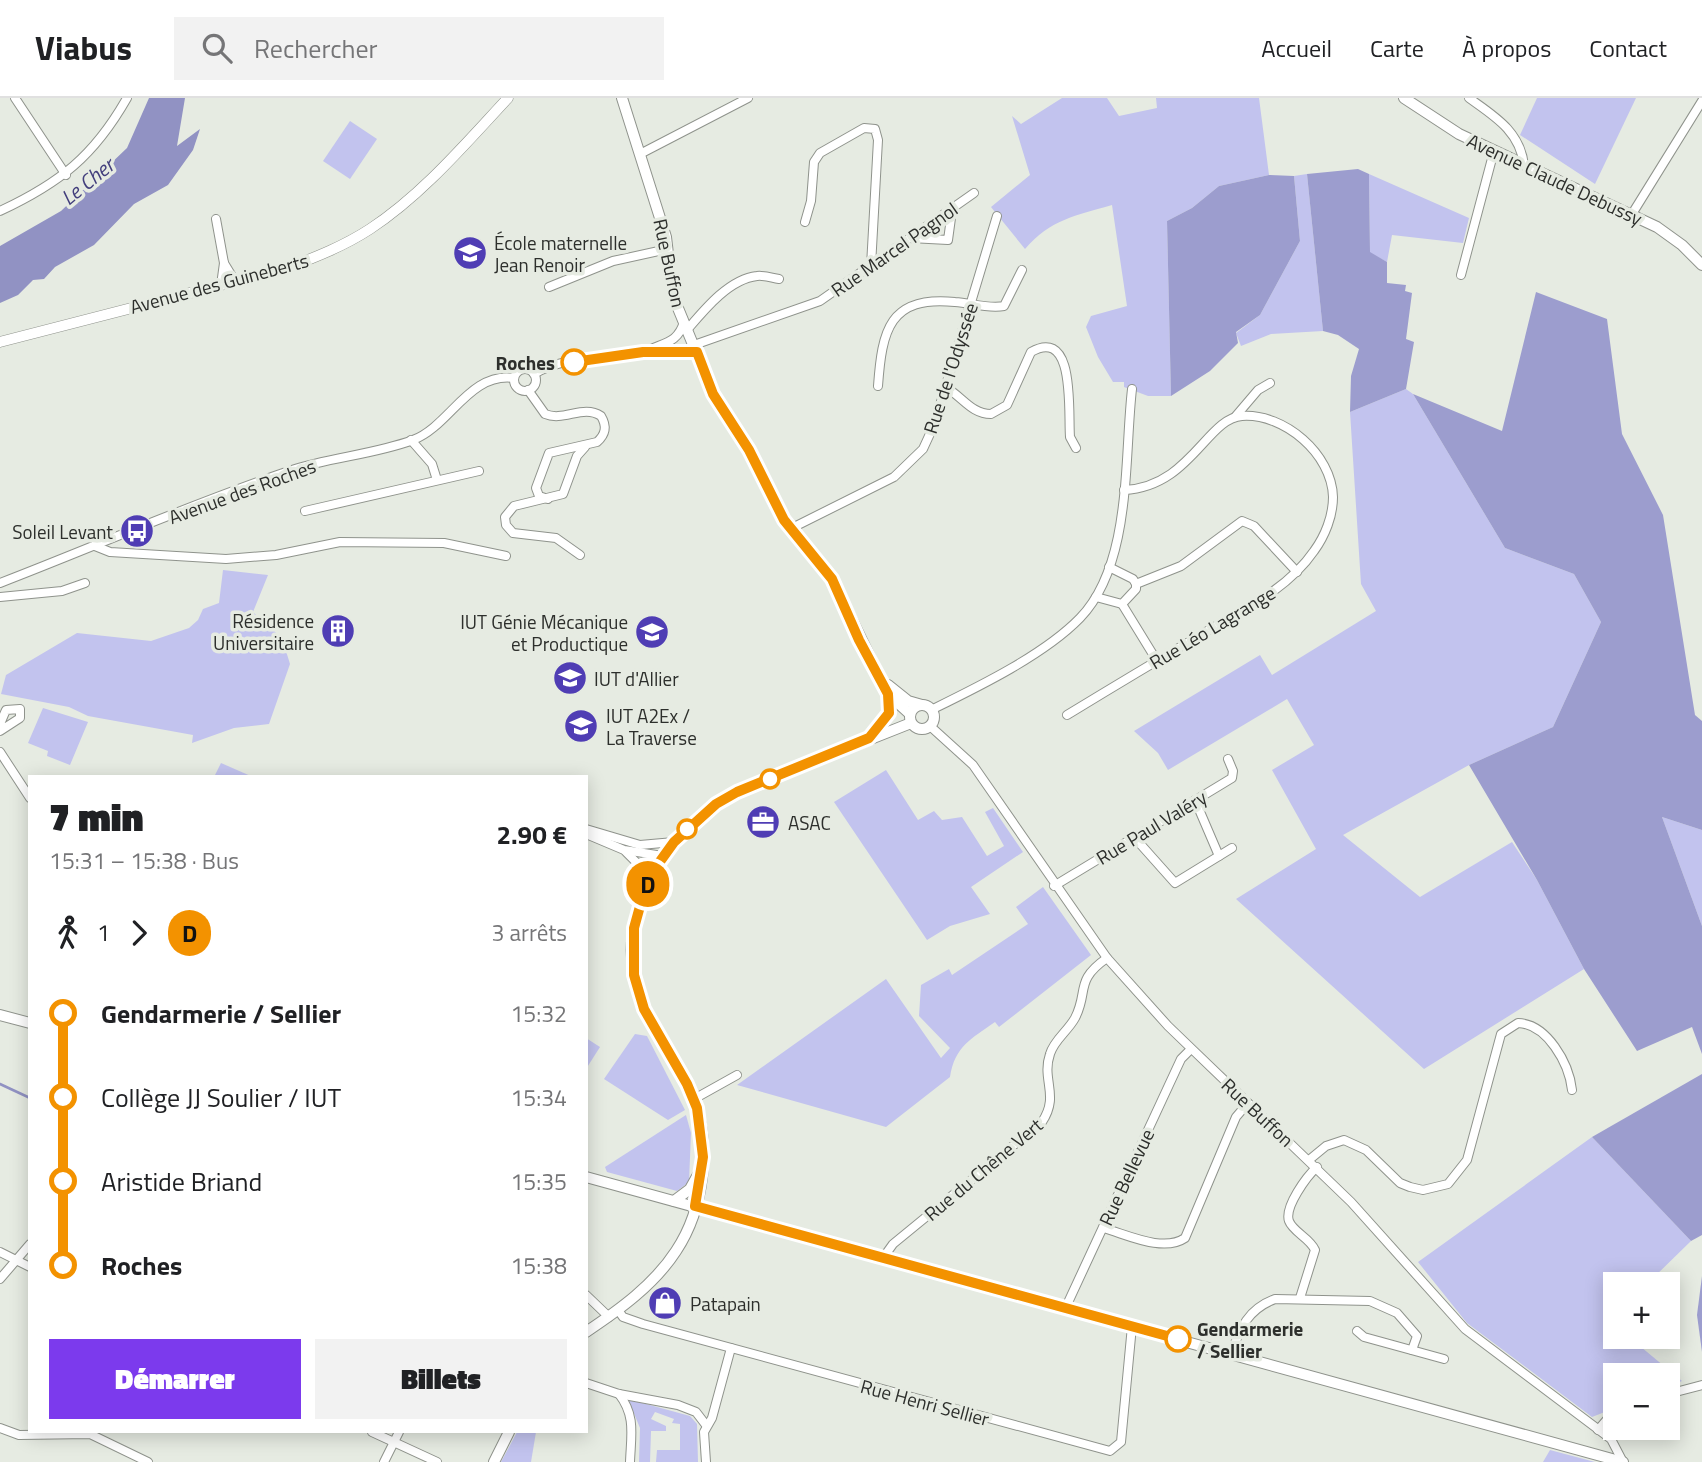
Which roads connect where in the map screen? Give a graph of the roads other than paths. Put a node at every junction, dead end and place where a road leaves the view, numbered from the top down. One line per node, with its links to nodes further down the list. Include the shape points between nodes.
1 (15, 98): 12 (street)
2 (127, 98): 12 (street, via 108,131)
3 (508, 98): 28 (street, Avenue des Guineberts, via 411,196 372,228 287,268)
4 (622, 98): 10 (main road, Rue Buffon)
5 (748, 98): 10 (street)
6 (1404, 98): 9 (main road, Avenue Claude Debussy)
7 (1469, 98): 11 (street, via 1512,132)
8 (1702, 101): 16 (street)
9 (1494, 151): 11 (main road, Avenue Claude Debussy); 26 (street)
10 (640, 153): 21 (main road, Rue Buffon)
11 (1524, 164): 16 (main road, Avenue Claude Debussy)
12 (66, 175): 14 (street)
13 (974, 193): 15 (street, Rue Marcel Pagnol)
14 (0, 211)
15 (947, 212): 20 (street, Rue Marcel Pagnol); 20 (street, via 951,218 948,240)
16 (1632, 214): 23 (main road, Avenue Claude Debussy, via 1682,245)
17 (997, 216): 31 (street, Rue de l'Odyssée)
18 (216, 219): 22 (street)
19 (805, 222): 24 (street, via 814,162 820,153 864,128 875,128)
20 (910, 238): 24 (street, Rue Marcel Pagnol)
21 (668, 249): 30 (street, via 613,261); 32 (main road, Rue Buffon, via 673,296)
22 (224, 262): 28 (street); 29 (street)
23 (1702, 265)
24 (871, 266): 34 (street, Rue Marcel Pagnol, via 820,301)
25 (1022, 270): 31 (street, via 1004,306)
26 (1461, 275)
27 (779, 279): 32 (street, via 756,276 736,285)
28 (235, 281): 29 (street, Avenue des Guineberts)
29 (221, 285): 33 (street, Avenue des Guineberts)
30 (550, 288)
31 (971, 304): 39 (street, via 930,300 905,307 889,325 880,353); 40 (street, Rue de l'Odyssée)
32 (686, 326): 34 (main road, Rue Buffon); 35 (street, via 671,342)
33 (0, 341)
34 (696, 348): 35 (street, Rue Marcel Pagnol); 54 (main road, Rue Buffon, via 713,394 749,450)
35 (643, 352): 36 (street, via 558,364)
36 (534, 374): 37 (street, via 521,370); 42 (street, via 535,384)
37 (514, 378): 42 (street, via 518,388); 44 (street, Avenue des Roches, via 475,388 429,430)
38 (1270, 383): 43 (street, via 1258,390)
39 (878, 387)
40 (945, 387): 46 (street, via 975,411 991,414 1007,405 1031,352 1054,349 1065,362 1070,437); 54 (street, Rue de l'Odyssée, via 929,437 909,465)
41 (1132, 389): 50 (street)
42 (528, 390): 45 (street, via 541,411 551,416 589,410 601,416 603,437)
43 (1236, 417): 50 (street, via 1166,479); 59 (street, Rue Léo Lagrange, via 1257,417 1283,425 1316,455 1330,482 1332,511 1326,533)
44 (411, 440): 48 (street, via 432,464); 55 (street, Avenue des Roches, via 290,470)
45 (588, 445): 49 (street, via 548,453); 51 (street, via 577,456 564,494)
46 (1076, 448)
47 (478, 471): 48 (street)
48 (437, 480): 53 (street)
49 (536, 488): 51 (street, via 539,496); 52 (street)
50 (1124, 490): 58 (street)
51 (548, 499): 52 (street)
52 (527, 502): 56 (street, via 508,510 505,521 510,531 523,537 556,538)
53 (305, 511)
54 (790, 529): 67 (main road, Rue Buffon, via 832,579)
55 (94, 547): 57 (street, via 110,552 226,559 341,542 444,543); 60 (street, Avenue des Roches)
56 (580, 555)
57 (506, 556)
58 (1109, 567): 62 (street); 64 (street)
59 (1297, 572): 62 (street, via 1254,526 1242,520 1181,566); 66 (street, Rue Léo Lagrange, via 1279,588)
60 (0, 583)
61 (85, 583): 63 (street, via 62,591)
62 (1136, 584): 65 (street)
63 (0, 597)
64 (1096, 597): 65 (street); 69 (street, via 1066,631)
65 (1122, 604): 66 (street)
66 (1157, 661): 70 (street, Rue Léo Lagrange)
67 (878, 675): 68 (main road, Rue Buffon); 69 (main road, Rue Buffon, via 908,701)
68 (888, 694): 71 (main road, Rue Buffon); 75 (main road, via 889,713)
69 (926, 708): 71 (main road); 73 (main road, via 933,720)
70 (1067, 715)
71 (911, 719): 73 (main road, via 920,729); 75 (main road)
72 (0, 724): 74 (street, via 6,710 20,709 20,718)
73 (930, 726): 89 (street, Rue Buffon, via 973,765)
74 (0, 731)
75 (869, 738): 83 (main road, via 737,792 716,804)
76 (0, 752): 78 (street)
77 (1228, 759): 79 (street, Rue Paul Valéry, via 1231,778)
78 (28, 796)
79 (1195, 800): 82 (street, Rue Paul Valéry); 87 (street)
80 (588, 830): 83 (street, via 640,845)
81 (588, 835): 85 (street)
82 (1134, 837): 87 (street, via 1175,883); 89 (street, Rue Paul Valéry)
83 (674, 842): 86 (main road)
84 (1232, 848): 87 (street)
85 (624, 850): 86 (street); 88 (street)
86 (663, 856): 88 (main road)
87 (1219, 856)
88 (648, 883): 96 (main road, via 634,928 634,975 644,1009)
89 (1054, 886): 90 (street, Rue Buffon)
90 (1107, 958): 93 (street, Rue Buffon); 107 (street, Rue du Chêne Vert, via 1084,980 1076,1017 1050,1053 1052,1102 1042,1122 893,1244)
91 (0, 1015): 92 (main road)
92 (28, 1022)
93 (1191, 1049): 97 (street, Rue Buffon); 104 (street, Rue Bellevue, via 1181,1059)
94 (737, 1075): 96 (street)
95 (1572, 1090): 99 (street, via 1570,1071 1539,1028 1518,1023 1501,1034 1467,1160 1448,1184 1423,1190 1410,1187 1366,1150 1344,1140 1326,1146)
96 (694, 1099): 98 (main road)
97 (1248, 1103): 99 (street, Rue Buffon); 104 (street, via 1236,1117 1185,1238 1162,1244)
98 (703, 1157): 102 (main road, via 695,1183); 103 (main road)
99 (1309, 1160): 100 (street, Rue Buffon)
100 (1317, 1167): 112 (street, via 1302,1182 1289,1214 1289,1222 1315,1250); 129 (street, Rue Buffon, via 1465,1329)
101 (588, 1178): 102 (main road)
102 (674, 1201): 103 (main road)
103 (695, 1206): 107 (main road); 114 (main road, via 677,1250)
104 (1103, 1228): 113 (street, Rue Bellevue)
105 (28, 1246): 108 (street)
106 (0, 1252): 108 (street)
107 (883, 1258): 113 (main road)
108 (16, 1260): 109 (street); 110 (street)
109 (28, 1266)
110 (0, 1279)
111 (588, 1296): 114 (street, Rue Henri Sellier)
112 (1300, 1298): 119 (street, via 1358,1300 1388,1308 1417,1336); 120 (street, via 1275,1299 1247,1317)
113 (1065, 1309): 115 (main road)
114 (613, 1314): 116 (main road); 118 (street, Rue Henri Sellier)
115 (1132, 1326): 118 (street, Rue Henri Sellier, via 1121,1442 1110,1451); 120 (main road)
116 (588, 1331)
117 (1357, 1331): 119 (street)
118 (732, 1348): 127 (street)
119 (1412, 1350): 121 (street)
120 (1231, 1354): 142 (main road)
121 (1444, 1359)
122 (588, 1384): 125 (street)
123 (1702, 1385): 124 (street)
124 (1680, 1391)
125 (619, 1394): 127 (street, via 678,1405 696,1412); 140 (street, via 631,1418)
126 (1603, 1424): 129 (street)
127 (706, 1425): 141 (street)
128 (0, 1428): 135 (street, via 19,1434 90,1434)
129 (1598, 1430): 142 (street, Rue Buffon, via 1611,1439)
130 (374, 1433): 134 (street)
131 (398, 1433): 134 (street)
132 (502, 1433): 138 (main road)
133 (508, 1433): 139 (main road)
134 (394, 1442): 136 (street); 137 (street)
135 (148, 1462)
136 (384, 1462)
137 (437, 1462)
138 (487, 1462)
139 (494, 1462)
140 (630, 1462)
141 (706, 1462)
142 (1623, 1462)

